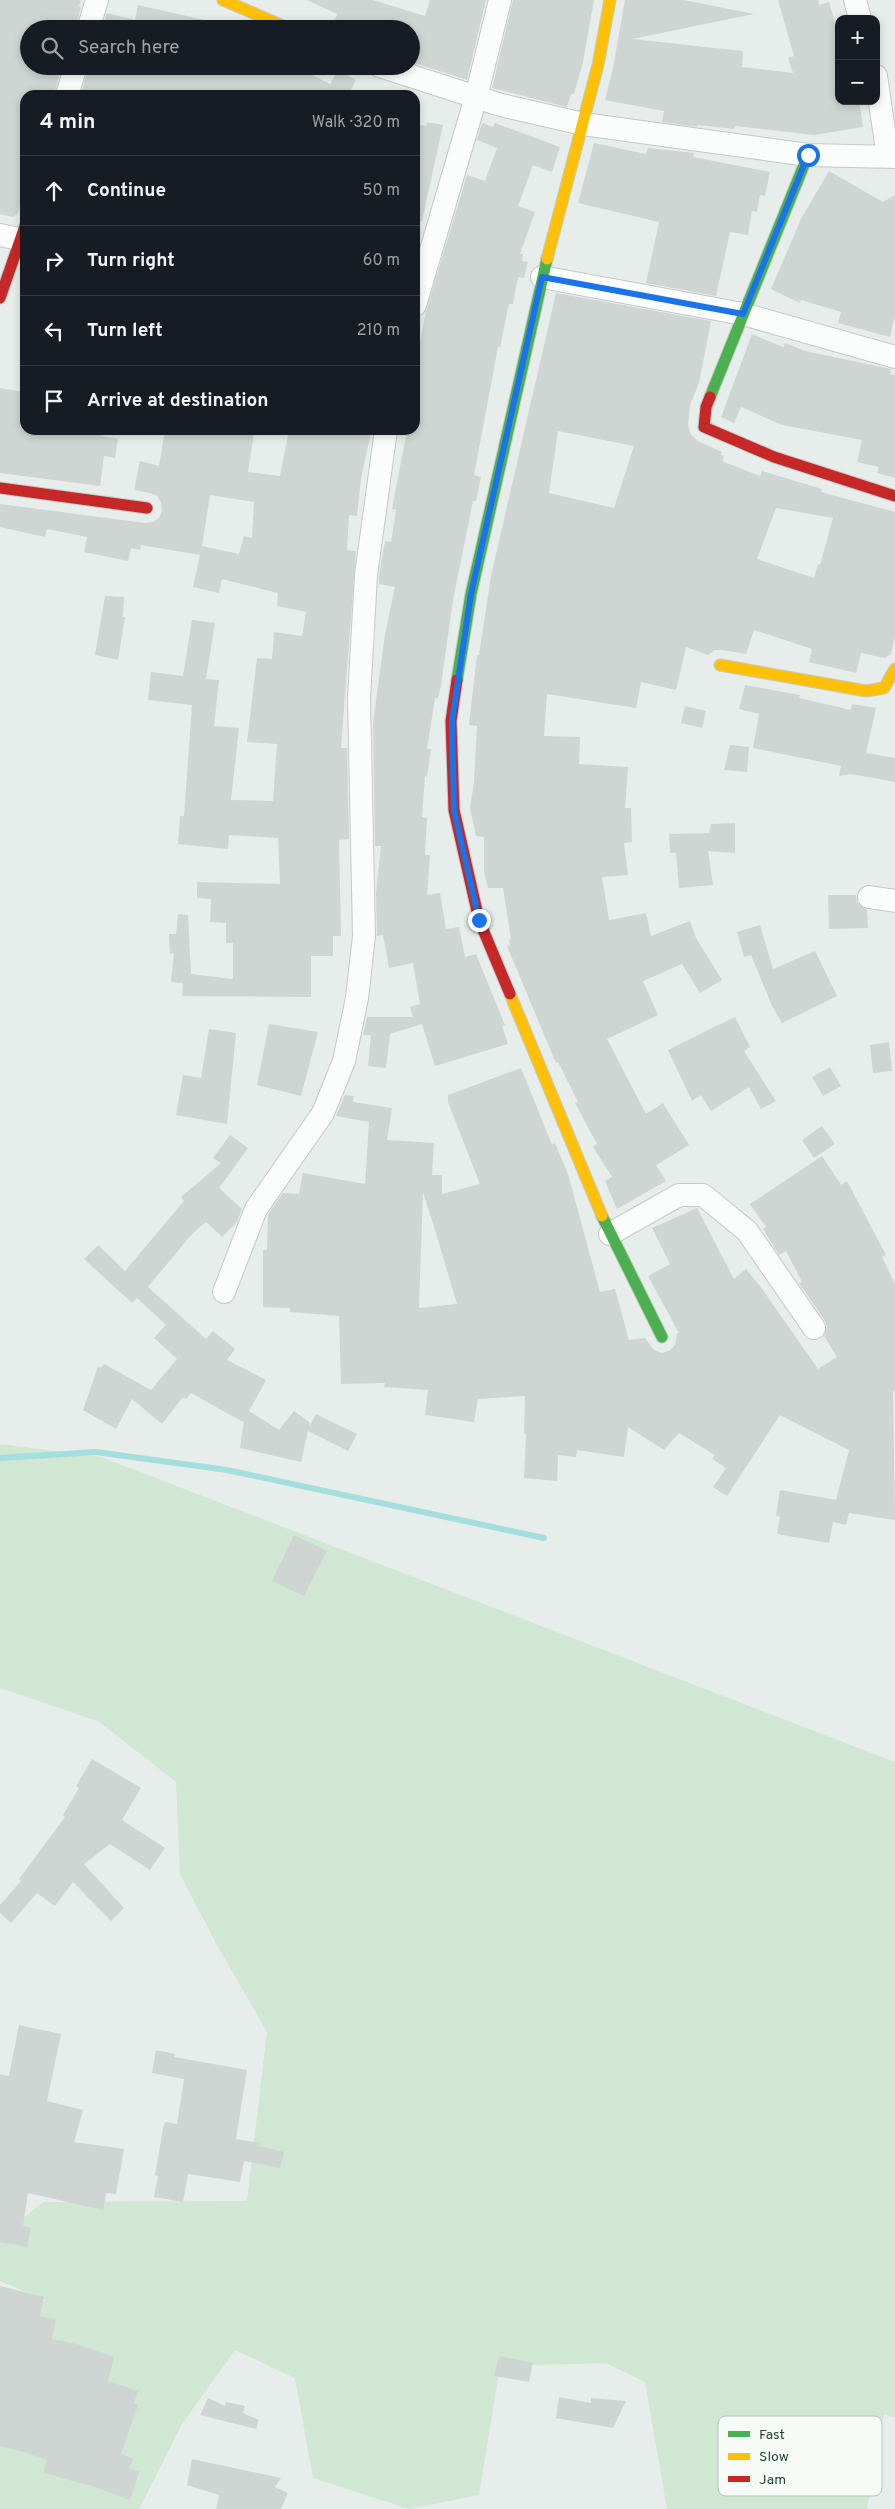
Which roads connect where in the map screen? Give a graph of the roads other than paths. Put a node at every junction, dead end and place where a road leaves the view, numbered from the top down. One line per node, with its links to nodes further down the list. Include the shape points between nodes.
1 (97, 0): 8 (street)
2 (223, 0): 6 (street)
3 (500, 0): 14 (street)
4 (610, 0): 15 (street)
5 (855, 0): 7 (street)
6 (249, 5): 9 (street)
7 (859, 15)
8 (91, 20)
9 (275, 20)
10 (73, 75): 12 (street)
11 (408, 75): 14 (street)
12 (69, 90)
13 (880, 96): 17 (street)
14 (476, 97): 15 (street); 20 (street)
15 (583, 124): 16 (street); 19 (street)
16 (808, 155): 17 (street); 22 (street)
17 (892, 157)
18 (15, 233): 21 (street)
19 (542, 277): 22 (street); 32 (street, via 471,594 452,721 454,810 479,920)
20 (420, 288)
21 (0, 298)
22 (743, 314): 23 (street); 26 (street, via 706,407 704,427 774,457)
23 (895, 357)
24 (385, 435): 33 (street, via 366,575 358,698 364,936 357,998 344,1060 323,1113 256,1209)
25 (0, 488): 27 (street)
26 (895, 496)
27 (147, 508)
28 (720, 665): 29 (street, via 866,691)
29 (891, 682)
30 (869, 897): 31 (street)
31 (895, 900)
32 (610, 1234): 34 (street, via 679,1196 703,1195 747,1231); 35 (street)
33 (224, 1292)
34 (814, 1328)
35 (662, 1337)

